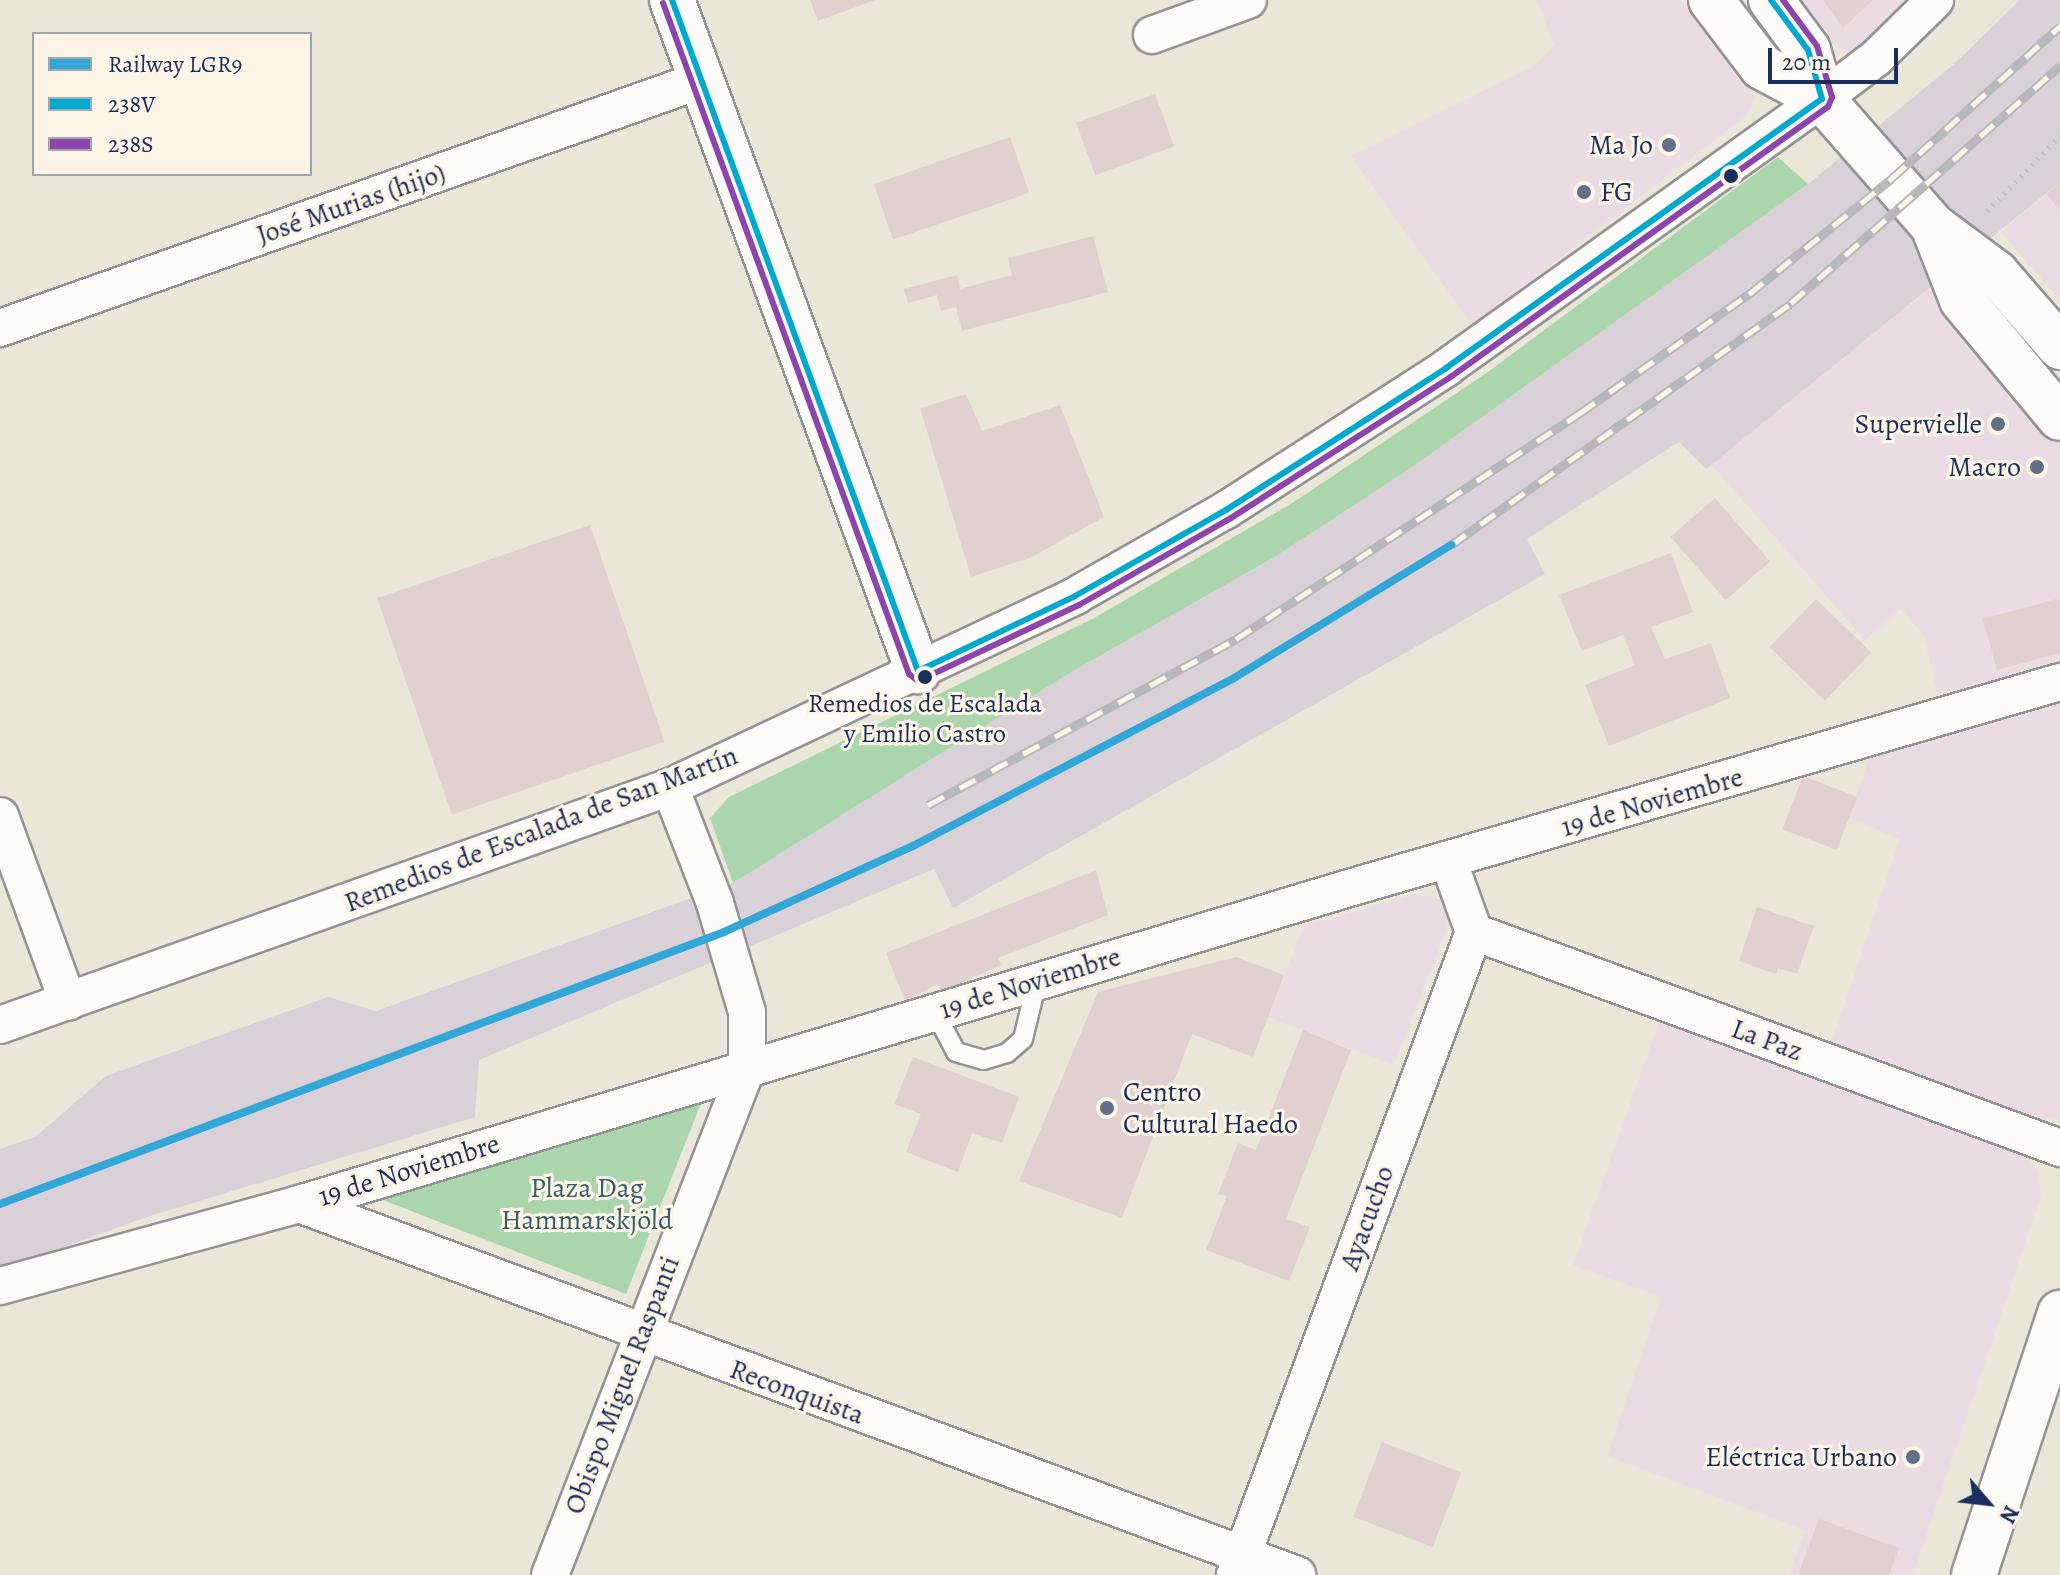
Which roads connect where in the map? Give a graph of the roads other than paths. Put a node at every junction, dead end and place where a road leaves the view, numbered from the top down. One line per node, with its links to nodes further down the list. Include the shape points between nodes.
1 (672, 0): 7 (main road)
2 (1248, 0): 6 (street)
3 (1711, 0): 8 (main road, via 1762,67)
4 (1771, 0): 8 (main road, via 1808,50)
5 (1935, 0): 8 (street, Remedios de Escalada de San Martín, via 1876,58)
6 (1152, 35)
7 (701, 80): 10 (street, José Murias (hijo)); 13 (main road)
8 (1822, 99): 9 (main road); 13 (street, Remedios de Escalada de San Martín, via 1446,368 1226,510 1075,596)
9 (1946, 233): 11 (main road, via 1996,273); 12 (main road, via 1962,300)
10 (0, 328)
11 (2060, 347)
12 (2060, 418)
13 (918, 671): 15 (street, Remedios de Escalada de San Martín)
14 (2060, 682): 17 (street, 19 de Noviembre)
15 (670, 787): 20 (street, Remedios de Escalada de San Martín); 23 (street, Obispo Miguel Raspanti, via 715,903 747,1012)
16 (0, 816): 20 (street)
17 (1449, 862): 18 (street); 19 (street, 19 de Noviembre)
18 (1474, 932): 24 (street, La Paz); 29 (street, Ayacucho)
19 (1037, 981): 21 (street, 19 de Noviembre); 21 (lane, via 1023,1039 1007,1053 984,1060 956,1052)
20 (68, 1002): 22 (street, Remedios de Escalada de San Martín)
21 (935, 1012): 23 (street, 19 de Noviembre)
22 (0, 1025)
23 (747, 1067): 25 (street, 19 de Noviembre); 28 (street, Obispo Miguel Raspanti)
24 (2060, 1148)
25 (299, 1204): 26 (street, 19 de Noviembre); 28 (street, Reconquista)
26 (0, 1286)
27 (2060, 1313): 32 (main road)
28 (640, 1333): 29 (street, Reconquista); 30 (street, Obispo Miguel Raspanti)
29 (1238, 1565): 31 (street, Reconquista)
30 (550, 1575)
31 (1297, 1575)
32 (1974, 1575)

